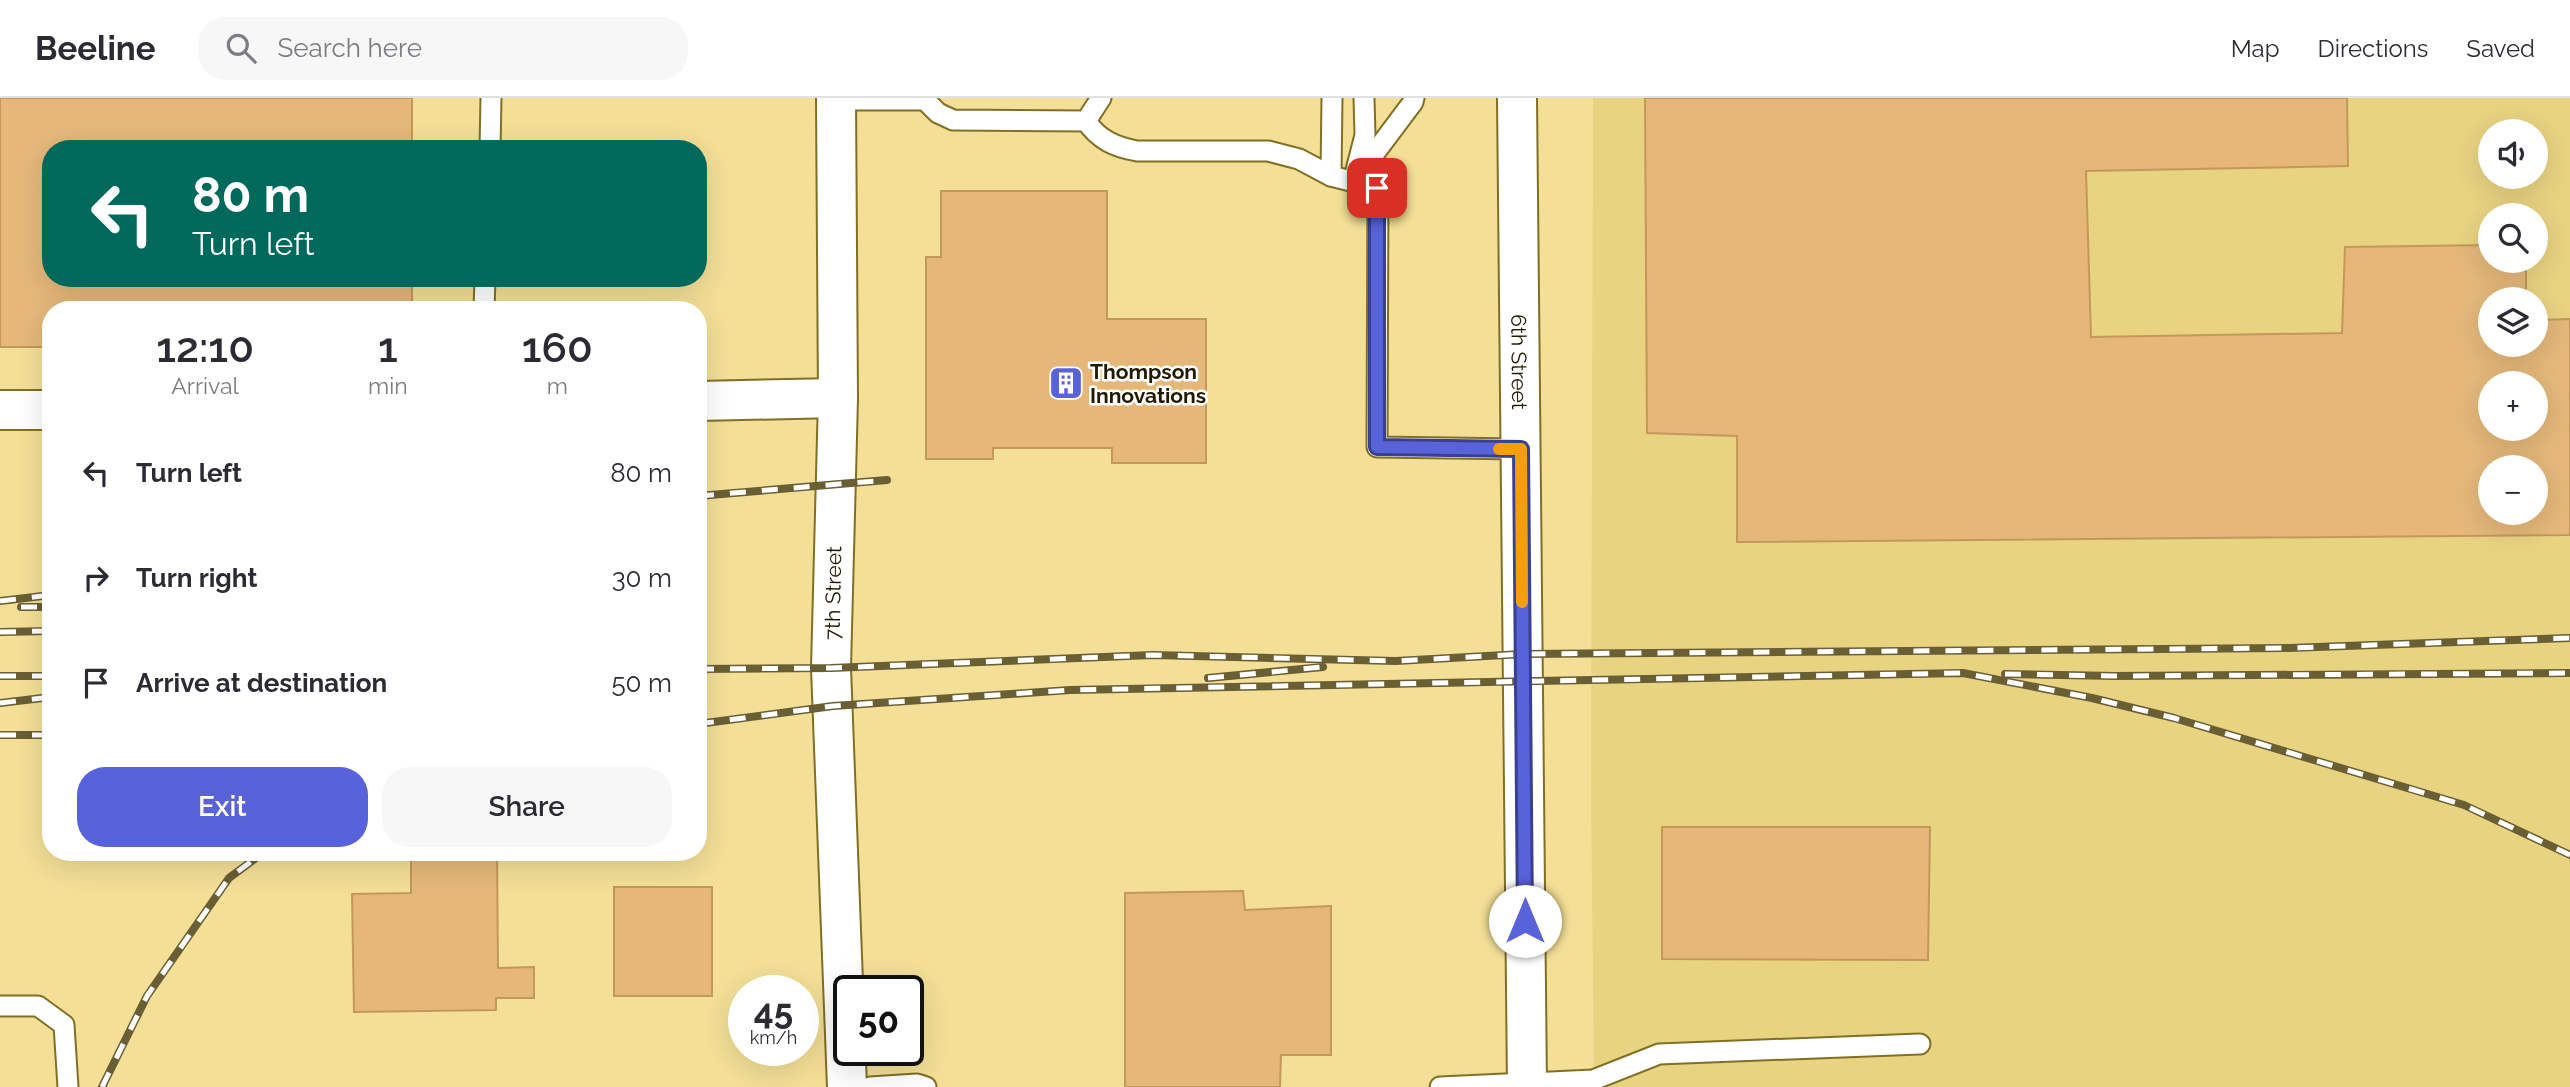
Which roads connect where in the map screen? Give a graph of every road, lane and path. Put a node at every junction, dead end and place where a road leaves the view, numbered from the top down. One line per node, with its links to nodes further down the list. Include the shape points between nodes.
1 (491, 98): 10 (lane)
2 (1101, 98): 9 (lane)
3 (1332, 98): 11 (lane)
4 (1364, 98): 12 (lane, via 1365,135)
5 (1414, 98): 12 (lane)
6 (1517, 98): 17 (street, 6th Street)
7 (836, 99): 8 (lane); 13 (street, 7th Street)
8 (925, 99): 9 (lane, via 953,120)
9 (1086, 121): 11 (lane, via 1094,132 1120,148 1268,151 1299,159)
10 (490, 140)
11 (1331, 176): 12 (lane)
12 (1353, 181): 17 (lane, via 1377,188 1377,447)
13 (838, 398): 14 (street); 22 (street, 7th Street, via 831,668)
14 (707, 401)
15 (0, 410): 16 (street)
16 (42, 410)
17 (1521, 449): 20 (street, 6th Street)
18 (0, 1006): 21 (lane, via 38,1006 64,1025)
19 (1920, 1044): 20 (lane, via 1659,1054 1593,1080)
20 (1527, 1084): 25 (lane)
21 (68, 1087)
22 (847, 1087)
23 (870, 1087): 24 (lane)
24 (926, 1087)
25 (1440, 1087)

